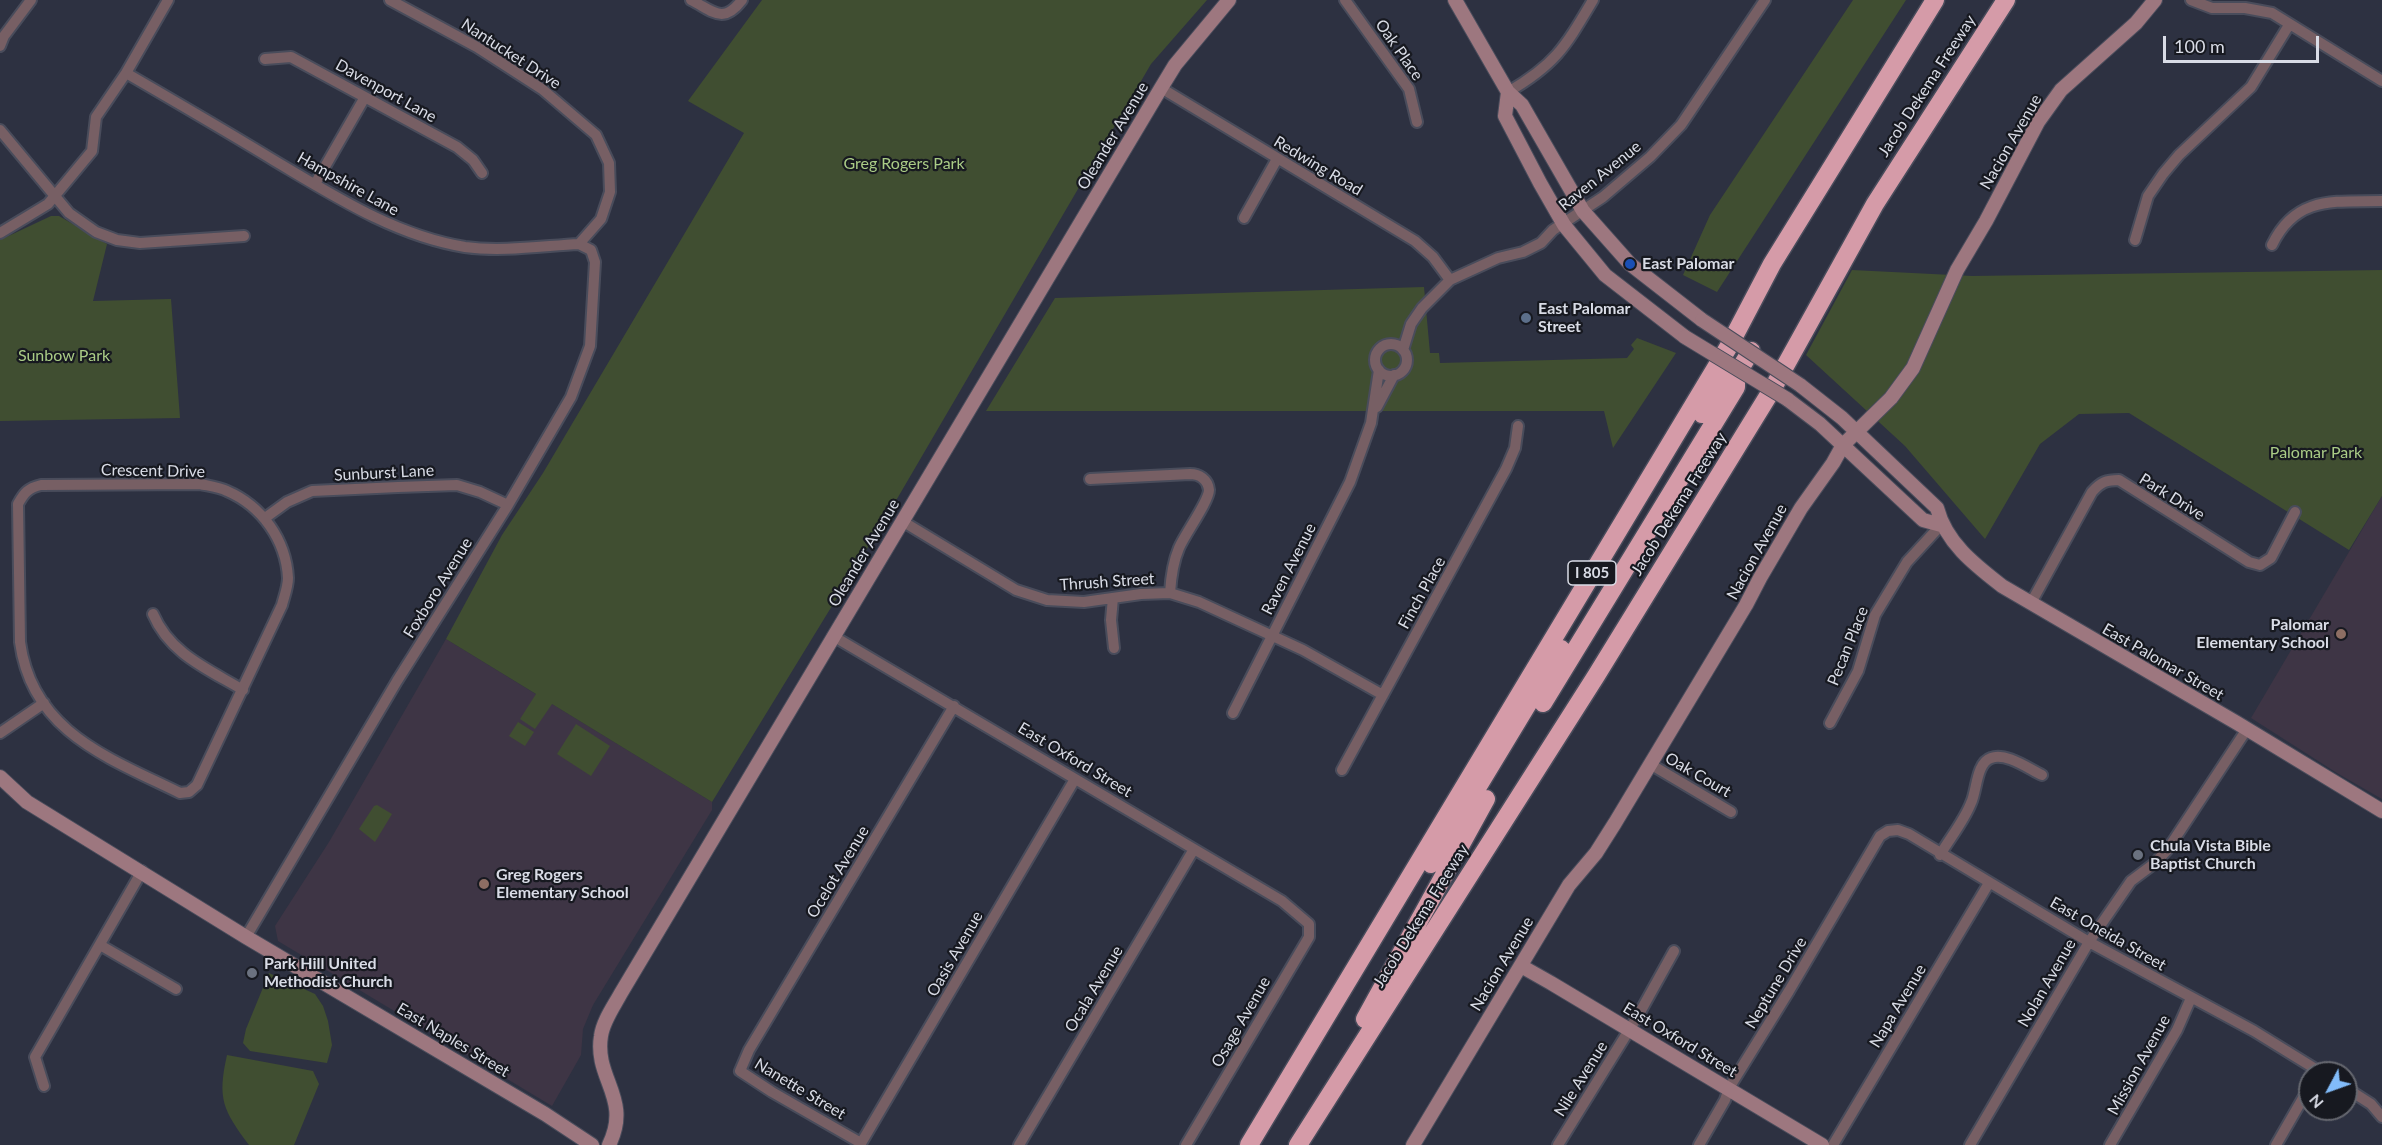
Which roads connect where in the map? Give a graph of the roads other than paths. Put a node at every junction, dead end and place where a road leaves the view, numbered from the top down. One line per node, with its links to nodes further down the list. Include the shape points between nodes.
1 (31, 0): 16 (street)
2 (168, 0): 18 (street)
3 (390, 0): 36 (street, Nantucket Drive, via 477,47 532,83 596,135 609,163 610,192 601,219)
4 (691, 0): 5 (street, via 715,15 736,8)
5 (742, 0)
6 (1229, 0): 20 (street, Oleander Avenue)
7 (1345, 0): 23 (street, Oak Place, via 1409,89)
8 (1455, 0): 21 (street, East Palomar Street)
9 (1592, 0): 21 (street, via 1566,46 1552,62)
10 (1765, 0): 30 (street, Raven Avenue, via 1681,124 1650,157)
11 (1935, 0): 105 (highway, Jacob Dekema Freeway / I 805, via 1772,264 1729,346)
12 (2006, 0): 107 (highway, Jacob Dekema Freeway, via 1875,204 1773,388 1602,666)
13 (2155, 0): 48 (street, Nacion Avenue, via 2136,23 2076,74 2038,122 1957,270 1913,368 1891,398)
14 (2191, 0): 15 (street, via 2212,8 2245,8 2271,14)
15 (2289, 26): 19 (street); 35 (street, via 2251,87 2163,174 2148,196)
16 (0, 44)
17 (265, 59): 22 (street, Davenport Lane, via 291,57)
18 (126, 73): 27 (street, Hampshire Lane); 28 (street, via 96,117 92,151)
19 (2382, 81)
20 (1161, 88): 25 (street, Redwing Road); 55 (street, Oleander Avenue)
21 (1508, 92): 30 (street, East Palomar Street, via 1522,105); 32 (street, East Palomar Street, via 1505,116)
22 (365, 97): 26 (street, Davenport Lane, via 457,147); 27 (street)
23 (1417, 122)
24 (0, 130): 28 (street)
25 (1277, 159): 31 (street); 38 (street, Redwing Road, via 1415,241)
26 (482, 173)
27 (315, 184): 36 (street, Hampshire Lane, via 398,228 426,238 467,247)
28 (54, 197): 33 (street); 34 (street, via 96,232 117,240 140,243)
29 (2382, 201): 37 (street, via 2315,204 2304,208 2277,233)
30 (1583, 211): 32 (street, Raven Avenue); 42 (street, East Palomar Street, bridge, via 1630,264 1702,320)
31 (1245, 218)
32 (1564, 225): 38 (street, Raven Avenue, via 1523,252 1498,258); 44 (street, East Palomar Street, bridge, via 1605,275)
33 (0, 233)
34 (244, 236)
35 (2135, 240)
36 (579, 244): 52 (street, Foxboro Avenue, via 591,250 595,262 590,346 572,397)
37 (2272, 245)
38 (1450, 280): 39 (street, Raven Avenue)
39 (1412, 324): 40 (street, Raven Avenue); 41 (street, Raven Avenue)
40 (1387, 344): 41 (street); 43 (street, via 1376,354)
41 (1403, 350): 45 (street, via 1406,363)
42 (1751, 351): 44 (highway); 48 (street, East Palomar Street, bridge, via 1800,385)
43 (1379, 370): 45 (street); 46 (street, Raven Avenue)
44 (1737, 372): 49 (street, East Palomar Street, bridge, via 1787,399); 51 (highway, via 1723,380)
45 (1394, 375): 46 (street, Raven Avenue)
46 (1373, 415): 62 (street, Raven Avenue, via 1350,482)
47 (1518, 426): 65 (street, Finch Place, via 1515,448 1506,469)
48 (1856, 432): 49 (street, Nacion Avenue); 56 (street, East Palomar Street, via 1937,508)
49 (1843, 445): 56 (street, East Palomar Street, via 1923,520); 72 (street, Nacion Avenue, via 1801,508)
50 (1090, 479): 57 (street, via 1190,474 1206,482 1207,498 1179,547)
51 (1656, 502): 106 (highway); 107 (highway, via 1477,814)
52 (508, 505): 54 (street, Sunburst Lane, via 457,485 312,491); 85 (street, Foxboro Avenue, via 397,681)
53 (2295, 512): 59 (street, Park Drive, via 2271,558 2259,565 2119,480 2108,480 2092,492)
54 (265, 518): 64 (street, Crescent Drive, via 279,539 288,580 282,606); 66 (street, Crescent Drive, via 226,490 200,484 31,488 18,504 20,642 27,673)
55 (902, 521): 58 (street, Thrush Street, via 1016,590 1047,600 1084,602); 61 (street, Oleander Avenue)
56 (1941, 525): 59 (street, East Palomar Street, via 1969,560); 69 (street, Pecan Place, via 1907,562 1875,615 1858,671)
57 (1170, 593): 58 (street, Thrush Street); 62 (street, Thrush Street)
58 (1113, 598): 63 (street)
59 (2031, 603): 70 (street, East Palomar Street)
60 (153, 614): 64 (street, via 175,648)
61 (832, 636): 67 (street, East Oxford Street); 102 (street, Oleander Avenue, via 604,1024 601,1060 617,1111 616,1130)
62 (1272, 636): 65 (street, Thrush Street); 68 (street, Raven Avenue)
63 (1114, 648)
64 (243, 690): 66 (street, Crescent Drive, via 197,785 180,793 81,742)
65 (1383, 695): 73 (street, Finch Place)
66 (44, 702): 71 (street)
67 (954, 706): 76 (street, East Oxford Street); 93 (street, Ocelot Avenue)
68 (1233, 713)
69 (1830, 723)
70 (2247, 729): 78 (street, East Palomar Street); 86 (street, Nolan Avenue, via 2168,849 2131,881)
71 (0, 734)
72 (1650, 764): 77 (street, Oak Court); 89 (street, Nacion Avenue, via 1596,853 1569,885)
73 (1342, 770)
74 (2042, 776): 81 (street, via 2004,757 1985,761 1971,803)
75 (0, 777): 82 (street, East Naples Street, via 27,802)
76 (1075, 779): 80 (street, East Oxford Street); 100 (street, Oasis Avenue)
77 (1731, 812)
78 (2382, 812)
79 (1880, 836): 81 (street, East Oneida Street, via 1898,830); 96 (street, Neptune Drive)
80 (1194, 849): 84 (street, East Oxford Street); 103 (street, Ocala Avenue)
81 (1940, 855): 83 (street, East Oneida Street)
82 (142, 871): 85 (street, East Naples Street); 87 (street)
83 (1989, 883): 86 (street, East Oneida Street); 112 (street, Napa Avenue)
84 (1299, 915): 104 (street, Osage Avenue, via 1309,924 1310,937)
85 (246, 937): 101 (street, East Naples Street)
86 (2089, 942): 91 (street, East Oneida Street); 113 (street, Nolan Avenue)
87 (100, 945): 90 (street); 95 (street, via 35,1057)
88 (1674, 951): 92 (street, Nile Avenue)
89 (1521, 966): 92 (street, East Oxford Street); 108 (street, Nacion Avenue)
90 (176, 989)
91 (2191, 998): 94 (street, East Oneida Street); 114 (street, Mission Avenue, via 2177,1030)
92 (1629, 1029): 96 (street, East Oxford Street); 109 (street, Nile Avenue)
93 (748, 1053): 100 (street, Nanette Street, via 740,1071)
94 (2302, 1061)
95 (44, 1086)
96 (1729, 1088): 110 (street, Neptune Drive); 111 (street, East Oxford Street)
97 (2358, 1096): 99 (street)
98 (2298, 1107): 115 (street)
99 (2382, 1117)
100 (860, 1144)
101 (592, 1145)
102 (609, 1145)
103 (1020, 1145)
104 (1186, 1145)
105 (1249, 1145)
106 (1255, 1145)
107 (1297, 1145)
108 (1413, 1145)
109 (1558, 1145)
110 (1699, 1145)
111 (1822, 1145)
112 (1833, 1145)
113 (1970, 1145)
114 (2110, 1145)
115 (2276, 1145)

